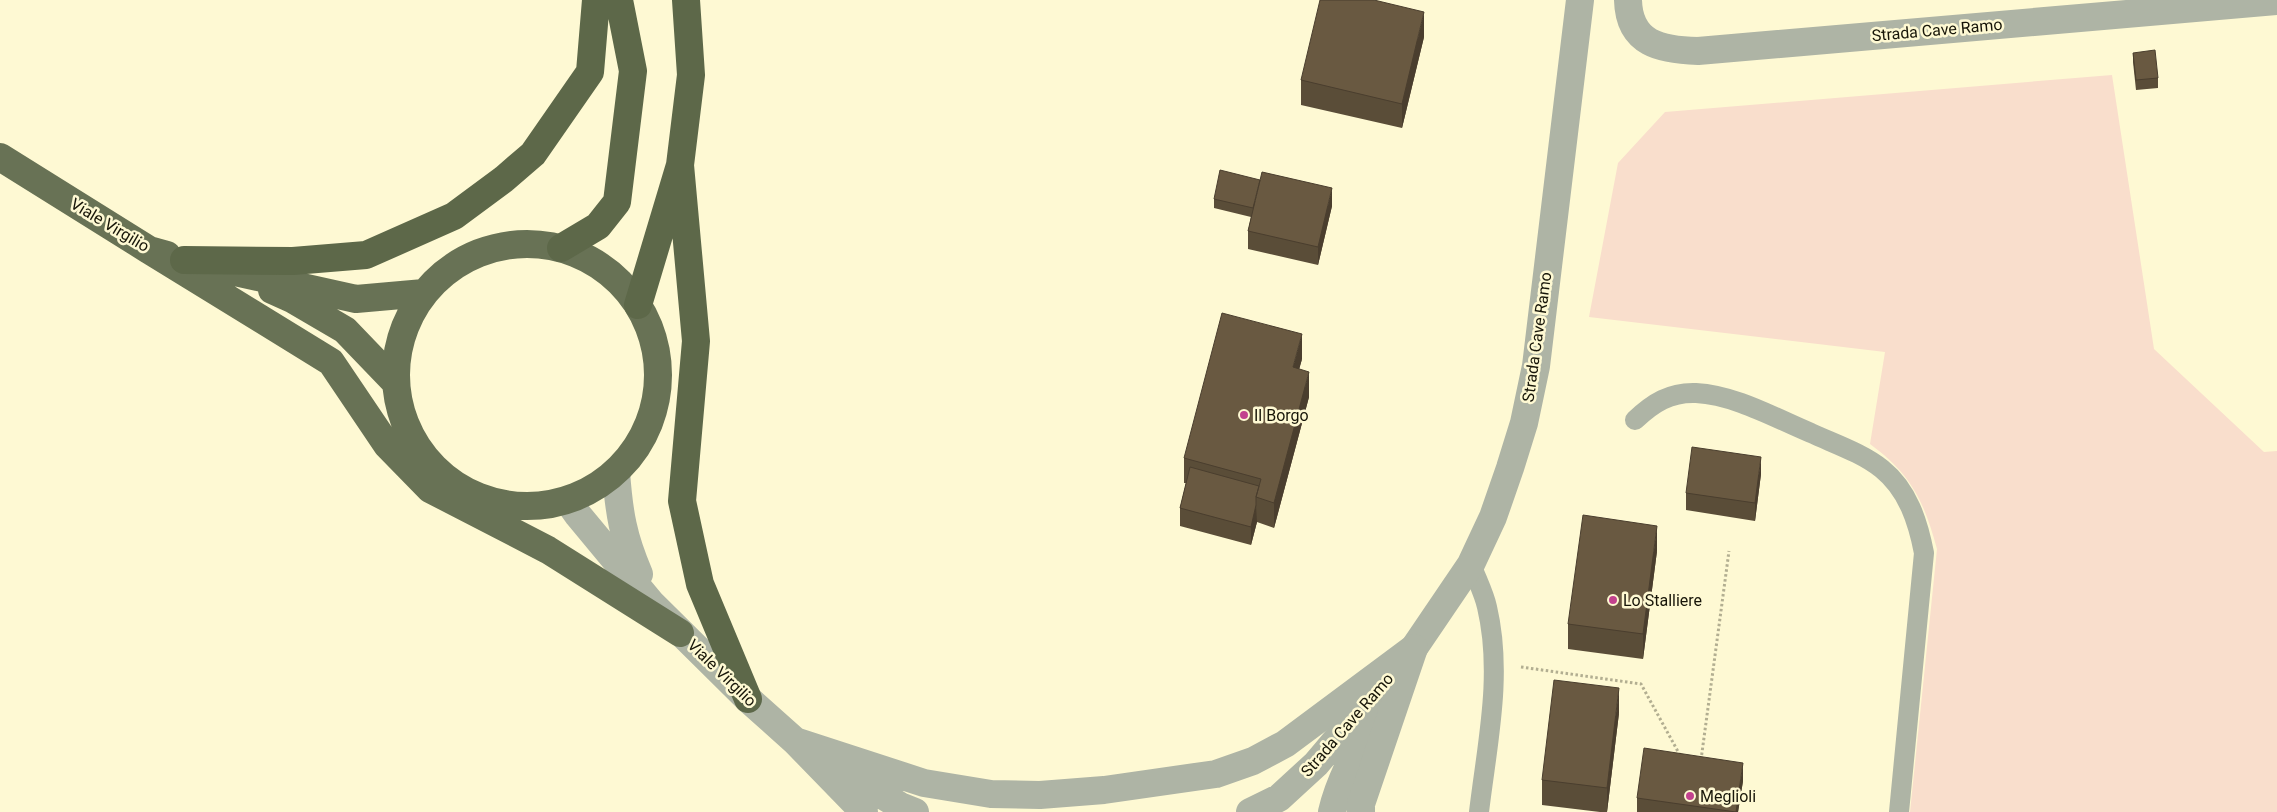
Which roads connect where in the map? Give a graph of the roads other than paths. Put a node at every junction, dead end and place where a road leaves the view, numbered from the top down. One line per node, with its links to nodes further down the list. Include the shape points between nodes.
1 (596, 0): 11 (highway, via 590,72 533,154 504,180 454,216 366,255 293,261)
2 (619, 0): 9 (highway, via 633,71 617,202 598,226)
3 (686, 0): 8 (highway, via 690,75)
4 (1580, 0): 19 (street, Strada Cave Ramo, via 1536,366 1510,468 1493,517)
5 (1628, 0): 6 (street, Strada Cave Ramo, via 1628,16 1633,29 1641,37 1658,46 1698,51)
6 (2277, 1)
7 (0, 158): 10 (highway, Viale Virgilio)
8 (680, 166): 14 (highway); 23 (highway, via 696,341 682,501 700,584)
9 (561, 248): 13 (highway, via 525,243 489,249 453,266); 14 (highway, via 595,262 623,285)
10 (149, 250): 11 (highway, Viale Virgilio); 21 (highway, via 332,362 387,445 430,489 548,550)
11 (184, 260): 12 (highway, Viale Virgilio)
12 (230, 272): 13 (highway, Viale Virgilio, via 356,299); 15 (highway, Viale Virgilio, via 292,299 345,330)
13 (424, 293): 15 (highway, via 401,335)
14 (638, 305): 17 (highway, via 652,333 657,356 658,396 649,426 635,451)
15 (395, 382): 18 (highway, via 402,416 412,438 432,466 458,488 484,500 512,507)
16 (1635, 420): 31 (lane, via 1652,404 1672,396 1695,393 1726,399 1853,452 1882,470 1901,490 1912,508 1924,553)
17 (616, 472): 18 (highway, via 594,489); 20 (street, Viale Virgilio, via 619,515 626,545)
18 (568, 501): 20 (street, Viale Virgilio)
19 (1471, 564): 22 (street, Strada Cave Ramo); 30 (lane, via 1487,606 1495,664)
20 (651, 603): 21 (street, Viale Virgilio)
21 (680, 633): 23 (street, Viale Virgilio)
22 (1414, 648): 24 (street, via 1285,744 1253,761 1216,774 1104,790 1040,795 991,794 924,783); 27 (street, Strada Cave Ramo, via 1316,764 1279,798); 28 (street, Strada Cave Ramo, via 1353,758 1336,794); 29 (street)
23 (748, 700): 24 (street, Viale Virgilio)
24 (795, 741): 25 (street, Viale Virgilio); 26 (street, Viale Virgilio)
25 (864, 812)
26 (915, 812)
27 (1250, 812)
28 (1332, 812)
29 (1361, 812)
30 (1478, 812)
31 (1900, 812)

